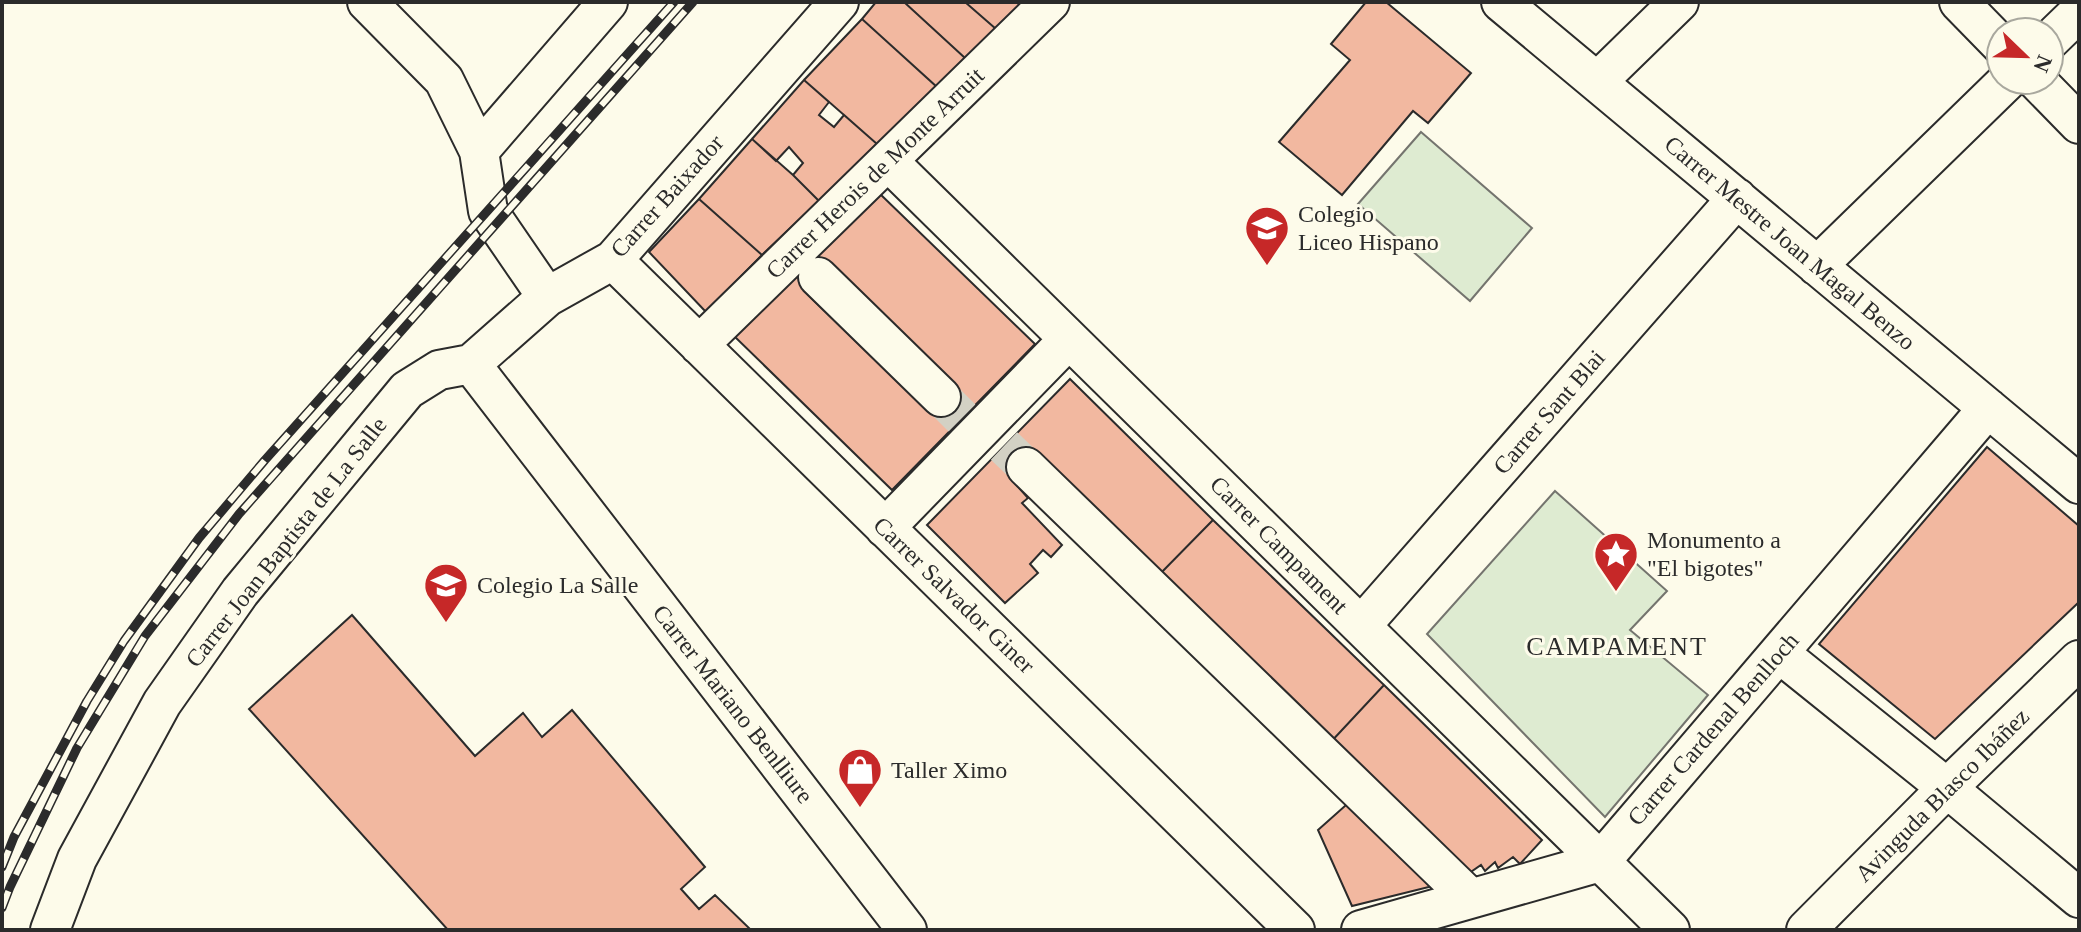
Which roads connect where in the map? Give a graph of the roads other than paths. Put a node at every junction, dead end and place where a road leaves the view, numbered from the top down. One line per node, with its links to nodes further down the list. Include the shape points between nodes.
1 (367, 2): 13 (street, via 444,80)
2 (608, 2): 13 (street)
3 (839, 2): 16 (street, Carrer Baixador)
4 (1050, 2): 14 (street, Carrer Herois de Monte Arruit)
5 (1501, 2): 9 (street, Carrer Mestre Joan Magal Benzo)
6 (1679, 2): 9 (street)
7 (1959, 2): 8 (street)
8 (1985, 29)
9 (1597, 82): 15 (street, Carrer Mestre Joan Magal Benzo)
10 (1992, 96): 18 (street)
11 (2052, 96): 12 (street)
12 (2079, 124)
13 (479, 151): 19 (street, via 488,211)
14 (888, 161): 17 (street, Carrer Herois de Monte Arruit); 20 (street, Carrer Campament)
15 (1737, 198): 18 (street, Carrer Mestre Joan Magal Benzo); 27 (street, Carrer Sant Blai)
16 (613, 260): 19 (street, Carrer Baixador); 21 (street, Carrer Salvador Giner)
17 (805, 265): 21 (street, Carrer Herois de Monte Arruit); 24 (street)
18 (1817, 266): 23 (street, Carrer Mestre Joan Magal Benzo)
19 (547, 297): 22 (street, Carrer Baixador)
20 (1069, 339): 24 (street); 27 (street, Carrer Campament)
21 (699, 345): 26 (street, Carrer Salvador Giner)
22 (471, 364): 34 (street, Carrer Joan Baptista de La Salle, via 439,370 407,390 240,592 162,703 77,859); 35 (street, Carrer Mariano Benlliure)
23 (1988, 408): 25 (street, Carrer Mestre Joan Magal Benzo); 28 (street, Carrer Cardenal Benlloch)
24 (982, 432): 26 (street); 32 (street)
25 (2079, 484)
26 (885, 528): 36 (street, Carrer Salvador Giner)
27 (1361, 626): 31 (street, Carrer Campament)
28 (1779, 653): 30 (street); 31 (street, Carrer Cardenal Benlloch)
29 (2079, 660): 30 (street, Avinguda Blasco Ibáñez)
30 (1947, 788): 33 (street); 39 (street, Avinguda Blasco Ibáñez)
31 (1600, 862): 32 (street); 38 (street, Carrer Campament)
32 (1470, 898): 37 (street)
33 (2079, 898)
34 (50, 930)
35 (907, 930)
36 (1295, 930)
37 (1361, 930)
38 (1670, 930)
39 (1806, 930)

